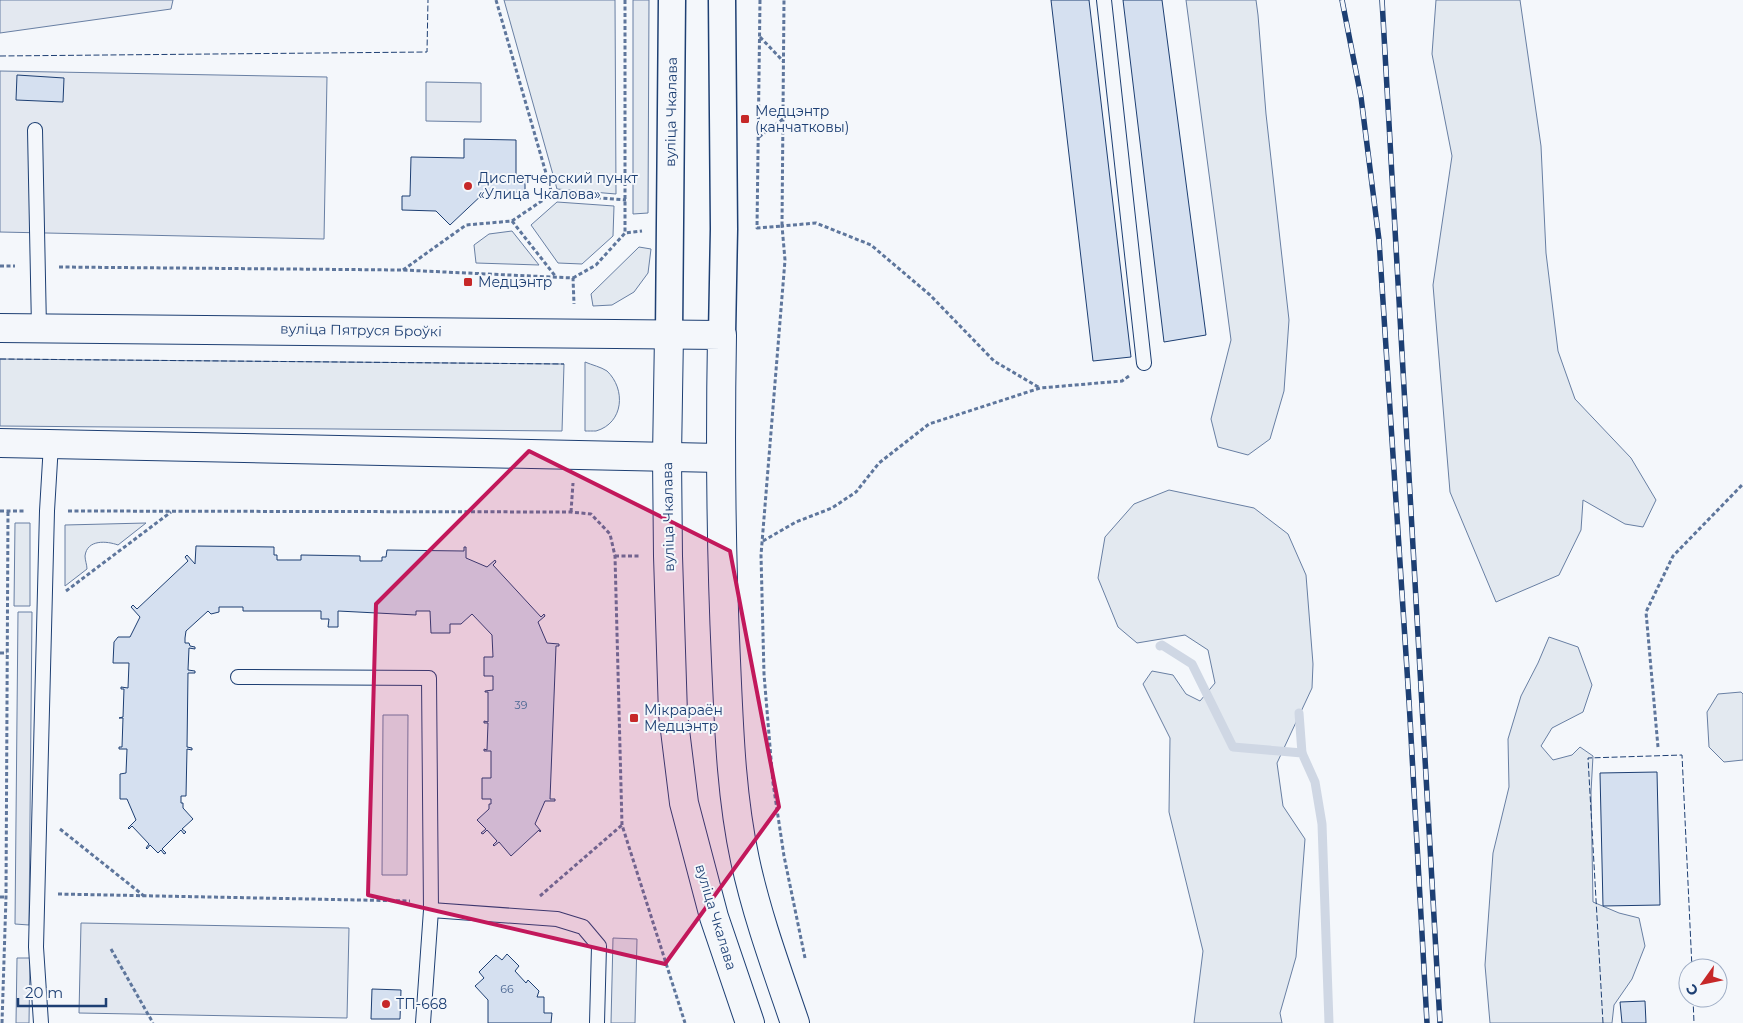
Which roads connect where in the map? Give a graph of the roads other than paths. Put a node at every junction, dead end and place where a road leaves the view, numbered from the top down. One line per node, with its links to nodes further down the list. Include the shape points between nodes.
1 (672, 0): 7 (street, вуліца Чкалава)
2 (722, 0): 8 (street)
3 (1104, 0): 9 (lane)
4 (35, 130): 6 (lane)
5 (0, 328): 6 (main road, вуліца Пятруся Броўкі)
6 (39, 328): 7 (main road, вуліца Пятруся Броўкі)
7 (669, 334): 8 (main road, вуліца Пятруся Броўкі); 12 (main road, вуліца Чкалава)
8 (722, 335): 13 (main road)
9 (1144, 363)
10 (0, 444): 11 (main road)
11 (51, 444): 12 (main road); 16 (lane, via 36,947)
12 (667, 457): 13 (main road); 19 (main road, вуліца Чкалава, via 673,714 684,803 714,917)
13 (720, 458): 20 (main road, via 730,767 745,860 770,949)
14 (238, 677): 15 (lane, via 429,678)
15 (431, 905): 17 (lane); 18 (lane, via 556,919 584,927 598,946)
16 (40, 1023)
17 (423, 1023)
18 (597, 1023)
19 (750, 1023)
20 (796, 1023)

